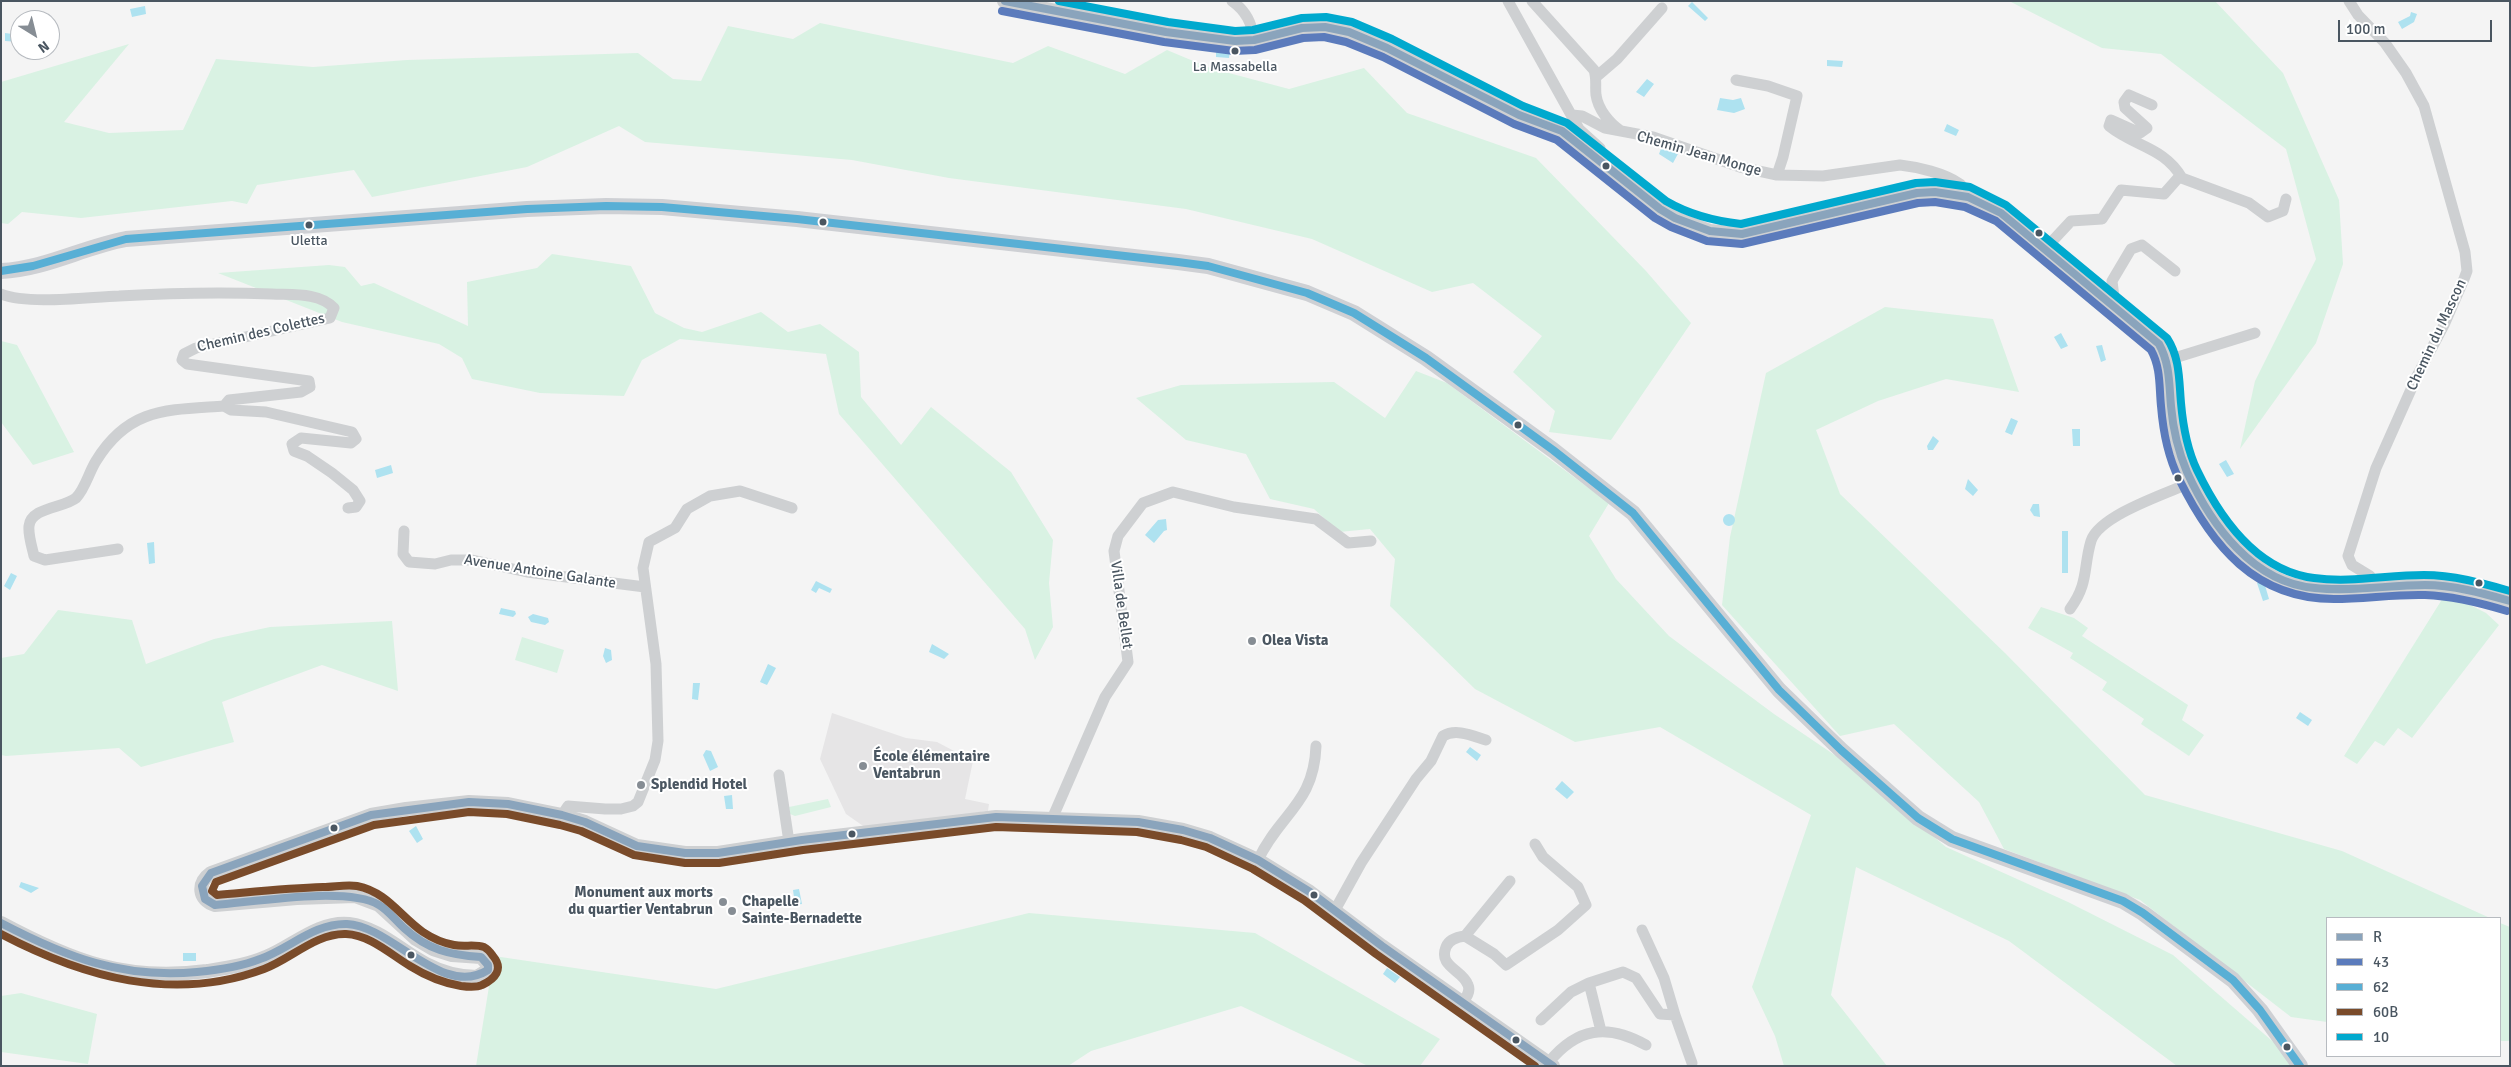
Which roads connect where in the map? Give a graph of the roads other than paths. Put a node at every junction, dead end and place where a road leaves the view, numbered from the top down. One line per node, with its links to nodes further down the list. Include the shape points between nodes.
1 (1004, 1): 7 (street, via 1166,32 1235,41)
2 (1232, 1): 7 (street, via 1246,14)
3 (1508, 1): 11 (street)
4 (1532, 1): 8 (street, via 1594,70)
5 (2348, 1): 32 (street, Chemin du Mascon, via 2406,73 2424,106 2465,252 2467,270 2376,468 2348,556 2352,565 2370,576)
6 (1662, 8): 8 (street, via 1617,59)
7 (1254, 40): 13 (street, via 1302,28 1325,27 1349,32 1519,115 1562,131)
8 (1596, 77): 12 (street, via 1596,95 1603,114)
9 (1736, 80): 14 (street, via 1797,96)
10 (2152, 105): 15 (street, via 2129,95 2124,102 2147,128 2140,133 2111,120 2109,126 2166,157)
11 (1572, 115): 12 (street, Chemin Jean Monge); 13 (street, via 1579,129 1600,148)
12 (1624, 133): 14 (street, Chemin Jean Monge, via 1653,137 1740,167)
13 (1597, 157): 16 (street, via 1675,218 1701,229 1726,234 1742,234 1917,193 1935,192)
14 (1777, 175): 16 (street, Chemin Jean Monge, via 1823,176 1911,166 1961,185)
15 (2182, 178): 17 (street, via 2249,203 2268,218 2283,211); 18 (street, via 2179,177 2164,194 2121,190 2102,218 2071,221)
16 (1968, 198): 18 (street, via 2002,214)
17 (2286, 199)
18 (2045, 249): 22 (street)
19 (1, 271): 57 (main road, via 41,265 110,242 126,240 527,209 625,206 797,219 1178,262 1208,266 1307,293 1354,313 1426,358 1617,498 1651,532 1779,690 1918,818 1952,839 2123,900 2233,980 2260,1010)
20 (2175, 271): 22 (street, via 2142,245 2131,249 2112,281)
21 (1, 294): 25 (street, Chemin des Colettes, via 36,299 206,292 320,298 334,308 330,318 323,321 196,348 184,354 182,360 187,364 309,381 310,387 301,392 229,400)
22 (2115, 306): 24 (street, via 2159,344)
23 (2255, 333): 24 (street)
24 (2168, 360): 26 (street, via 2177,442)
25 (224, 406): 27 (street, via 231,410 266,412 352,432 356,439 351,443 300,438 292,444 294,451 317,462 353,490 360,501 356,507); 31 (street, via 163,412 135,419 106,446 78,496 30,520 34,556 38,559)
26 (2192, 482): 32 (street, via 2238,548 2270,575 2305,588); 35 (street, via 2110,519 2099,528 2091,540 2084,587)
27 (348, 508)
28 (792, 508): 33 (street, via 740,492 706,497 688,509 675,528 649,542 643,560)
29 (404, 531): 33 (street, Avenue Antoine Galante, via 403,554 409,562 435,564 472,560 528,572)
30 (1371, 541): 40 (street, Villa de Bellet, via 1348,543 1316,519 1234,508 1173,492 1143,503 1118,536 1114,551 1128,662 1105,697)
31 (118, 549)
32 (2372, 586): 34 (street, via 2445,586)
33 (645, 587): 39 (street, via 656,664 658,741 651,773 633,806 605,809 568,806)
34 (2510, 601)
35 (2070, 609)
36 (1486, 740): 45 (street, via 1463,733 1443,736 1431,761 1361,863)
37 (1316, 746): 43 (street, via 1306,790 1292,812 1273,832)
38 (779, 775): 41 (street)
39 (562, 814): 41 (street, via 637,846 685,853 718,853); 46 (street, via 508,804 469,802 393,811 362,818 211,873 202,882 203,897 215,905 343,895 368,900 391,914 416,939 433,949 452,955 481,957 488,970 477,977 436,969 384,937 350,924 319,929 265,958 224,969 172,974 120,971 96,965 49,949)
40 (1052, 819): 41 (street, via 973,820); 43 (street, via 1153,824 1210,838)
41 (789, 842)
42 (1535, 844): 48 (street, via 1543,857 1578,887 1586,905 1558,930 1506,965)
43 (1258, 860): 45 (street)
44 (1510, 881): 48 (street)
45 (1335, 910): 50 (street)
46 (1, 923)
47 (1642, 930): 51 (street, via 1664,978)
48 (1465, 936): 50 (street, via 1454,937 1446,945 1444,953 1447,964 1468,984 1468,995)
49 (1589, 983): 51 (street, via 1623,972 1636,978 1660,1014); 52 (street, via 1571,992); 53 (street)
50 (1462, 1003): 55 (street)
51 (1676, 1015): 56 (street)
52 (1541, 1020)
53 (1601, 1031): 54 (street, via 1628,1035); 55 (street, via 1580,1036 1560,1048)
54 (1646, 1045)
55 (1551, 1064)
56 (1692, 1064)
57 (2300, 1066)

